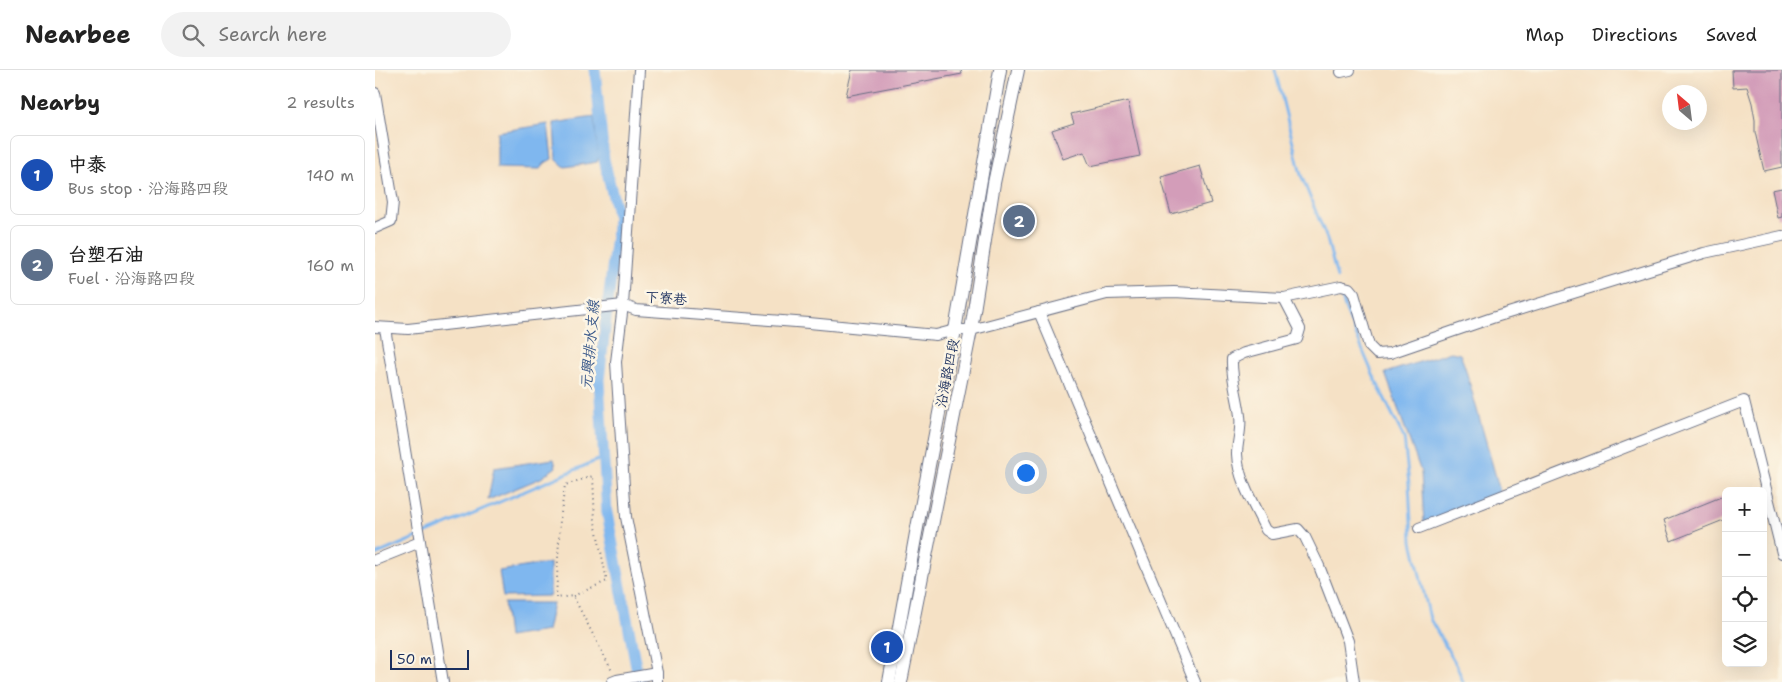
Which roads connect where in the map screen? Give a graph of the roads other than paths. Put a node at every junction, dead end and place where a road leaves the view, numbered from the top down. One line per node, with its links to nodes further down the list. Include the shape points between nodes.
1 (639, 70): 8 (street)
2 (1000, 70): 11 (main road, 沿海路四段)
3 (1018, 70): 12 (main road, 沿海路四段, via 994,183)
4 (375, 93): 5 (street, via 393,202 391,221)
5 (375, 228)
6 (1782, 236): 7 (street, 下寮巷, via 1704,253 1390,353 1377,354 1369,346 1354,294 1349,288 1341,286)
7 (1284, 298): 9 (street, 下寮巷, via 1174,292 1107,294); 24 (street, via 1300,329 1297,339 1232,359 1241,424 1237,454 1241,475 1266,530 1272,534 1298,529 1305,537 1348,641)
8 (623, 305): 10 (street, 下寮巷, via 408,329); 11 (street, 下寮巷, via 636,310 936,335); 18 (street, via 615,362 626,518)
9 (1039, 312): 12 (street, 下寮巷); 23 (street)
10 (380, 328): 14 (street)
11 (955, 330): 12 (street, 下寮巷); 17 (main road, 沿海路四段, via 915,533)
12 (971, 330): 17 (main road, 沿海路四段)
13 (1419, 528): 15 (street, via 1744,401)
14 (420, 542): 16 (street); 20 (street)
15 (1782, 554)
16 (375, 560)
17 (901, 649): 21 (main road, 沿海路四段); 22 (main road, 沿海路四段)
18 (657, 678): 19 (street)
19 (614, 681)
20 (443, 682)
21 (889, 682)
22 (901, 682)
23 (1195, 682)
24 (1354, 682)

